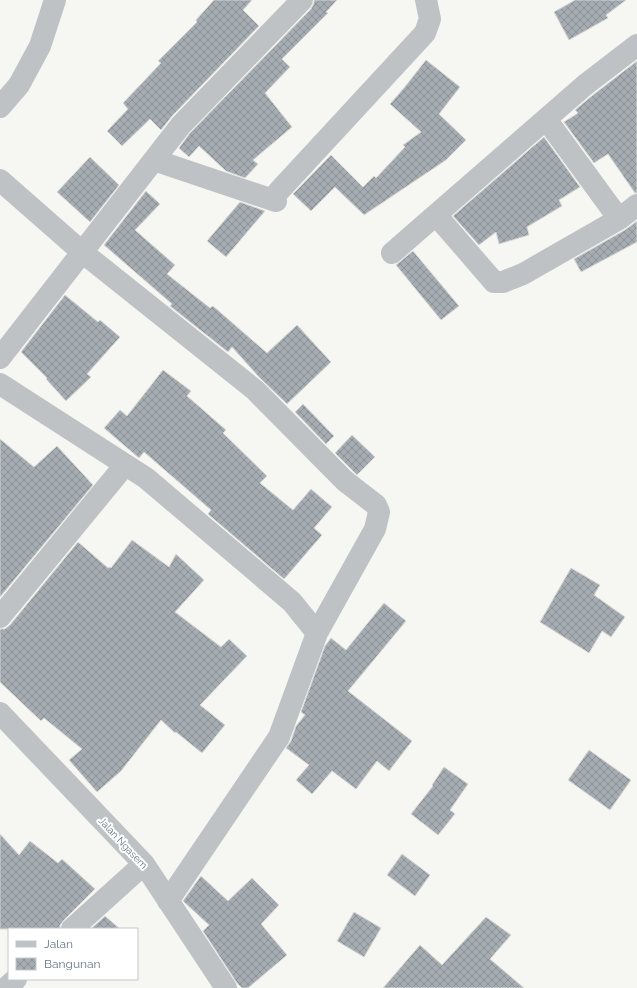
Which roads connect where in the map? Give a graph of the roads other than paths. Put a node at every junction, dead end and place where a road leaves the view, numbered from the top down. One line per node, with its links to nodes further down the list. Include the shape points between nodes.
1 (55, 0): 5 (street, via 40,46 19,85)
2 (302, 0): 7 (street, via 181,125)
3 (426, 0): 7 (street, via 430,19 425,33 277,196)
4 (637, 45): 6 (street)
5 (0, 107)
6 (546, 119): 10 (street); 11 (street)
7 (154, 160): 12 (street)
8 (0, 180): 12 (street)
9 (637, 205): 11 (street)
10 (436, 215): 11 (street, via 494,282 523,274); 13 (street)
11 (619, 219)
12 (82, 252): 14 (street); 18 (street, via 255,390 345,481 376,504 379,512 375,529)
13 (392, 253)
14 (0, 358)
15 (0, 384): 16 (street)
16 (124, 465): 17 (street); 18 (street, via 146,478 292,602)
17 (0, 617)
18 (317, 633): 21 (street, via 279,737)
19 (0, 713): 20 (street, Jalan Ngasem)
20 (144, 864): 21 (street, Jalan Ngasem); 22 (street)
21 (168, 901): 25 (street, Jalan Ngasem)
22 (73, 928)
23 (15, 980): 24 (street)
24 (6, 988)
25 (226, 988)

